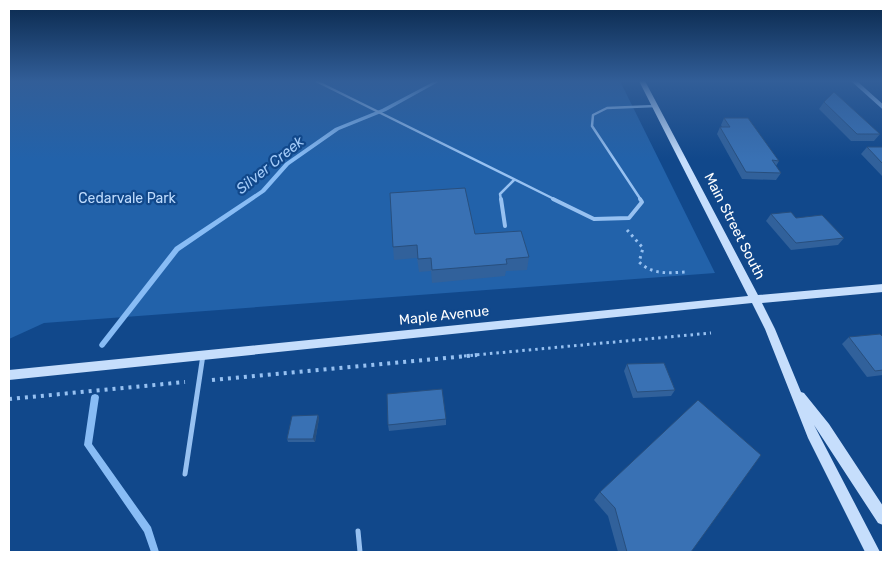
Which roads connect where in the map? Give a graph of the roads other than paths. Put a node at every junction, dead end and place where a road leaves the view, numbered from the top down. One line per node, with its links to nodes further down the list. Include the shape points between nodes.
1 (627, 107): 4 (lane, via 607,108 593,114 592,126 642,202 629,218 594,219)
2 (656, 107): 7 (main road, Main Street South)
3 (370, 108): 4 (lane)
4 (514, 180): 5 (lane, via 500,194)
5 (505, 226)
6 (883, 288): 7 (main road, Maple Avenue)
7 (755, 299): 8 (main road, Maple Avenue); 10 (main road, Main Street South)
8 (203, 355): 9 (main road, Maple Avenue); 11 (lane)
9 (9, 374)
10 (793, 388): 12 (main road, Main Street South, via 825,428); 15 (main road, Main Street South, via 812,434)
11 (185, 474)
12 (883, 518)
13 (358, 531): 14 (lane)
14 (360, 552)
15 (873, 552)

